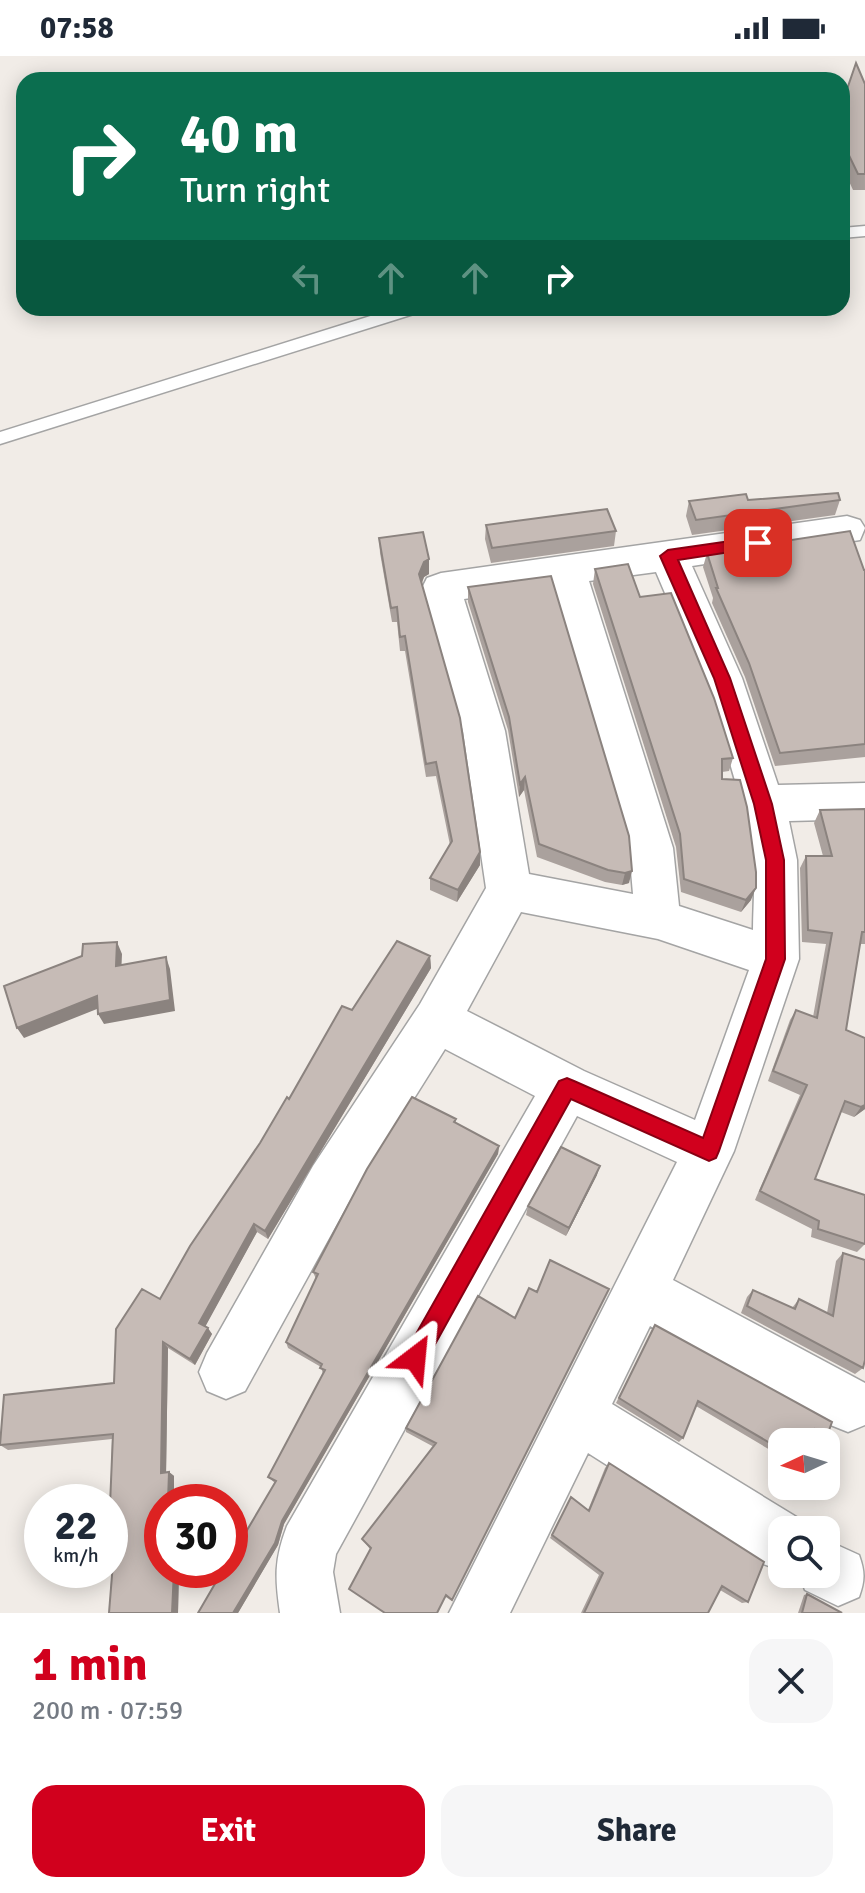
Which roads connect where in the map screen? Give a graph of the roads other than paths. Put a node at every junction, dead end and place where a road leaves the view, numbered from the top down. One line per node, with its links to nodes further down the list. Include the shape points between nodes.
1 (389, 316): 2 (lane)
2 (0, 438)
3 (847, 530): 4 (street)
4 (668, 556): 5 (street); 7 (street, via 722,678)
5 (567, 571): 8 (street, via 441,588 484,731); 9 (street, via 651,848)
6 (865, 801): 7 (street)
7 (763, 804): 10 (street, via 775,860)
8 (509, 890): 9 (street); 11 (street)
9 (658, 919): 10 (street)
10 (776, 959): 13 (street)
11 (437, 1020): 12 (street); 15 (street, via 331,1184)
12 (567, 1087): 13 (street); 19 (street, via 308,1547 304,1572)
13 (709, 1151): 14 (street)
14 (640, 1291): 16 (street); 17 (street)
15 (226, 1372)
16 (848, 1404)
17 (578, 1415): 18 (street); 20 (street)
18 (768, 1533)
19 (310, 1613)
20 (479, 1613)

